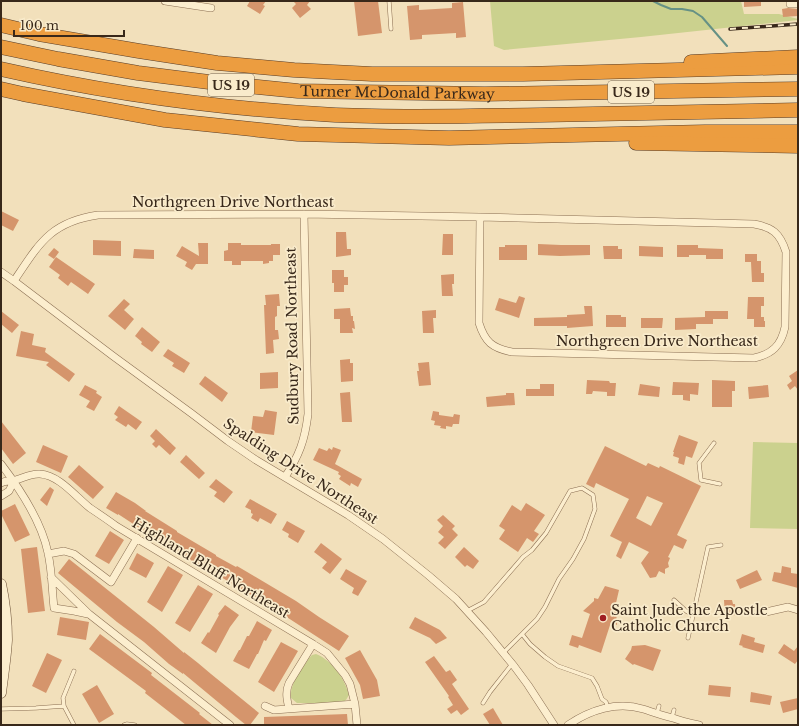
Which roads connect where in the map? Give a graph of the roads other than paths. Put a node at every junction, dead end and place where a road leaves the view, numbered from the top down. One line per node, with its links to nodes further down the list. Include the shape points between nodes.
1 (165, 1): 5 (street)
2 (389, 1): 7 (lane)
3 (790, 1): 4 (street, via 790,4)
4 (798, 4)
5 (211, 8)
6 (1, 25): 12 (highway, via 40,34 217,63 294,70 456,75)
7 (391, 29)
8 (1, 47): 14 (highway, Turner McDonald Parkway / US 19, via 138,73 298,91 485,94)
9 (798, 57): 12 (highway, via 600,67)
10 (798, 67): 12 (highway)
11 (1, 69): 15 (highway, Turner McDonald Parkway / US 19, via 174,100 336,115 418,117)
12 (580, 73)
13 (1, 89): 17 (highway, via 165,120 298,134 449,138)
14 (798, 89)
15 (798, 110)
16 (798, 132): 17 (highway)
17 (526, 137): 18 (highway, via 642,143)
18 (798, 146)
19 (304, 214): 20 (street, Northgreen Drive Northeast); 22 (street, Northgreen Drive Northeast, via 145,214 84,217 64,224 47,236); 25 (street, Sudbury Road Northeast, via 308,414 301,448)
20 (480, 217): 20 (street, Northgreen Drive Northeast, via 479,323 486,339 500,350 754,358 771,352 783,337 786,252 779,236 765,226)
21 (1, 272): 22 (street, Spalding Drive Northeast)
22 (14, 281): 25 (street, Spalding Drive Northeast, via 228,441)
23 (714, 443): 28 (lane, via 699,463 701,480)
24 (1, 464): 26 (street)
25 (285, 477): 38 (street, Spalding Drive Northeast, via 382,539 428,575)
26 (14, 481): 27 (street, Highland Bluff Northeast, via 5,480); 29 (street, Highland Bluff Northeast, via 9,491); 30 (street, Highland Bluff Northeast, via 33,474 53,477 116,526); 32 (street, via 44,537)
27 (1, 483)
28 (720, 484)
29 (1, 496)
30 (137, 538): 32 (street, via 111,582 74,554 64,551); 44 (street, Highland Bluff Northeast)
31 (721, 545): 41 (lane, via 708,547)
32 (48, 554): 33 (street)
33 (51, 577): 40 (street); 40 (street, via 54,608)
34 (1, 584): 35 (street)
35 (2, 598): 48 (street, via 7,640)
36 (674, 600): 41 (lane)
37 (798, 610): 39 (street, via 788,607)
38 (467, 611): 42 (lane, via 484,602 546,534 570,491 582,488 593,494 595,509 584,539 545,607); 45 (street, Spalding Drive Northeast)
39 (766, 612)
40 (90, 614): 63 (street)
41 (693, 615): 43 (lane)
42 (522, 634): 45 (lane); 54 (lane, via 530,644 558,666 592,678)
43 (688, 638)
44 (313, 644): 50 (street, Highland Bluff Northeast, via 327,653 345,675); 56 (street, via 287,688)
45 (503, 653): 46 (street, Spalding Drive Northeast)
46 (512, 664): 49 (lane); 65 (street, Spalding Drive Northeast)
47 (74, 671): 51 (lane, via 63,698)
48 (1, 693)
49 (483, 703)
50 (355, 704): 56 (street); 64 (street, Highland Bluff Northeast)
51 (64, 706): 55 (lane); 60 (lane)
52 (265, 706): 56 (street, via 274,710)
53 (660, 706): 58 (lane)
54 (608, 708): 58 (street, via 629,706); 66 (street, via 593,711)
55 (1, 709)
56 (289, 709)
57 (674, 710): 59 (lane)
58 (657, 713): 59 (street)
59 (672, 718): 67 (street)
60 (74, 725)
61 (124, 725): 62 (lane)
62 (135, 725)
63 (230, 725)
64 (357, 725)
65 (554, 725)
66 (568, 725)
67 (699, 725)

